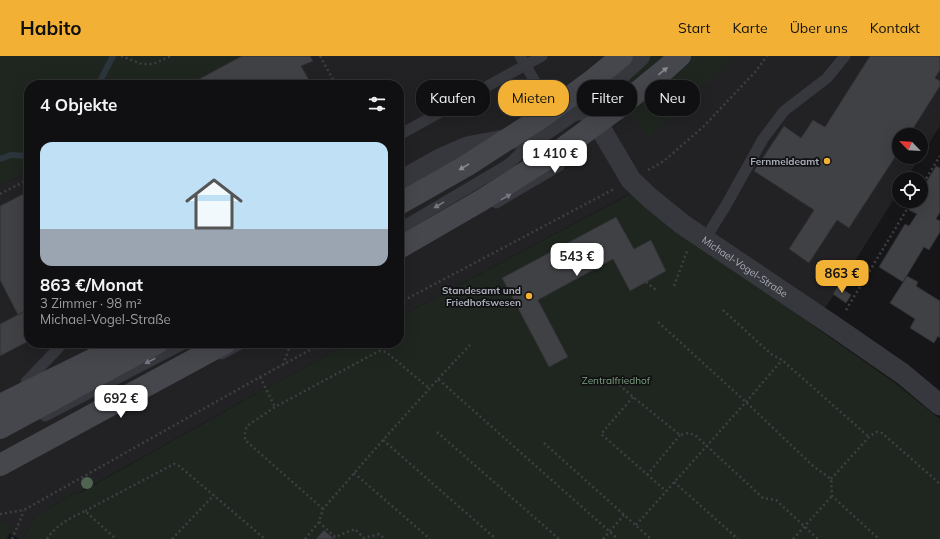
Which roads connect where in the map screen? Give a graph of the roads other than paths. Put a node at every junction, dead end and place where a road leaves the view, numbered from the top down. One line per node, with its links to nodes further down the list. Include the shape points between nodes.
1 (542, 56): 6 (lane)
2 (622, 56): 17 (main road, one-way to 17, bridge, via 545,115 466,166)
3 (640, 56): 8 (street, via 599,93)
4 (680, 56): 20 (main road, one-way to 4, bridge, via 559,152 618,108)
5 (845, 56): 19 (lane, via 827,78 784,111 763,139 725,207)
6 (522, 61): 7 (lane); 11 (lane)
7 (537, 80)
8 (569, 114)
9 (569, 115): 19 (street, Michael-Vogel-Straße, via 584,110 592,114 631,180 682,224)
10 (566, 116): 12 (street)
11 (404, 132)
12 (541, 132): 13 (lane); 15 (street, via 467,147)
13 (509, 164): 16 (lane); 18 (lane, one-way to 18)
14 (559, 166): 16 (lane)
15 (404, 179)
16 (524, 188): 21 (lane, one-way to 16)
17 (404, 201)
18 (404, 226)
19 (700, 236): 32 (street, Michael-Vogel-Straße, via 902,374)
20 (404, 245)
21 (404, 254)
22 (58, 348): 29 (lane)
23 (96, 348): 29 (street)
24 (116, 348): 31 (main road)
25 (148, 348): 33 (main road)
26 (175, 348): 34 (lane, one-way to 34)
27 (216, 348): 35 (main road)
28 (233, 348): 36 (lane)
29 (26, 382): 30 (street)
30 (0, 394)
31 (0, 405)
32 (940, 405)
33 (0, 428)
34 (0, 439)
35 (0, 465)
36 (0, 475)

